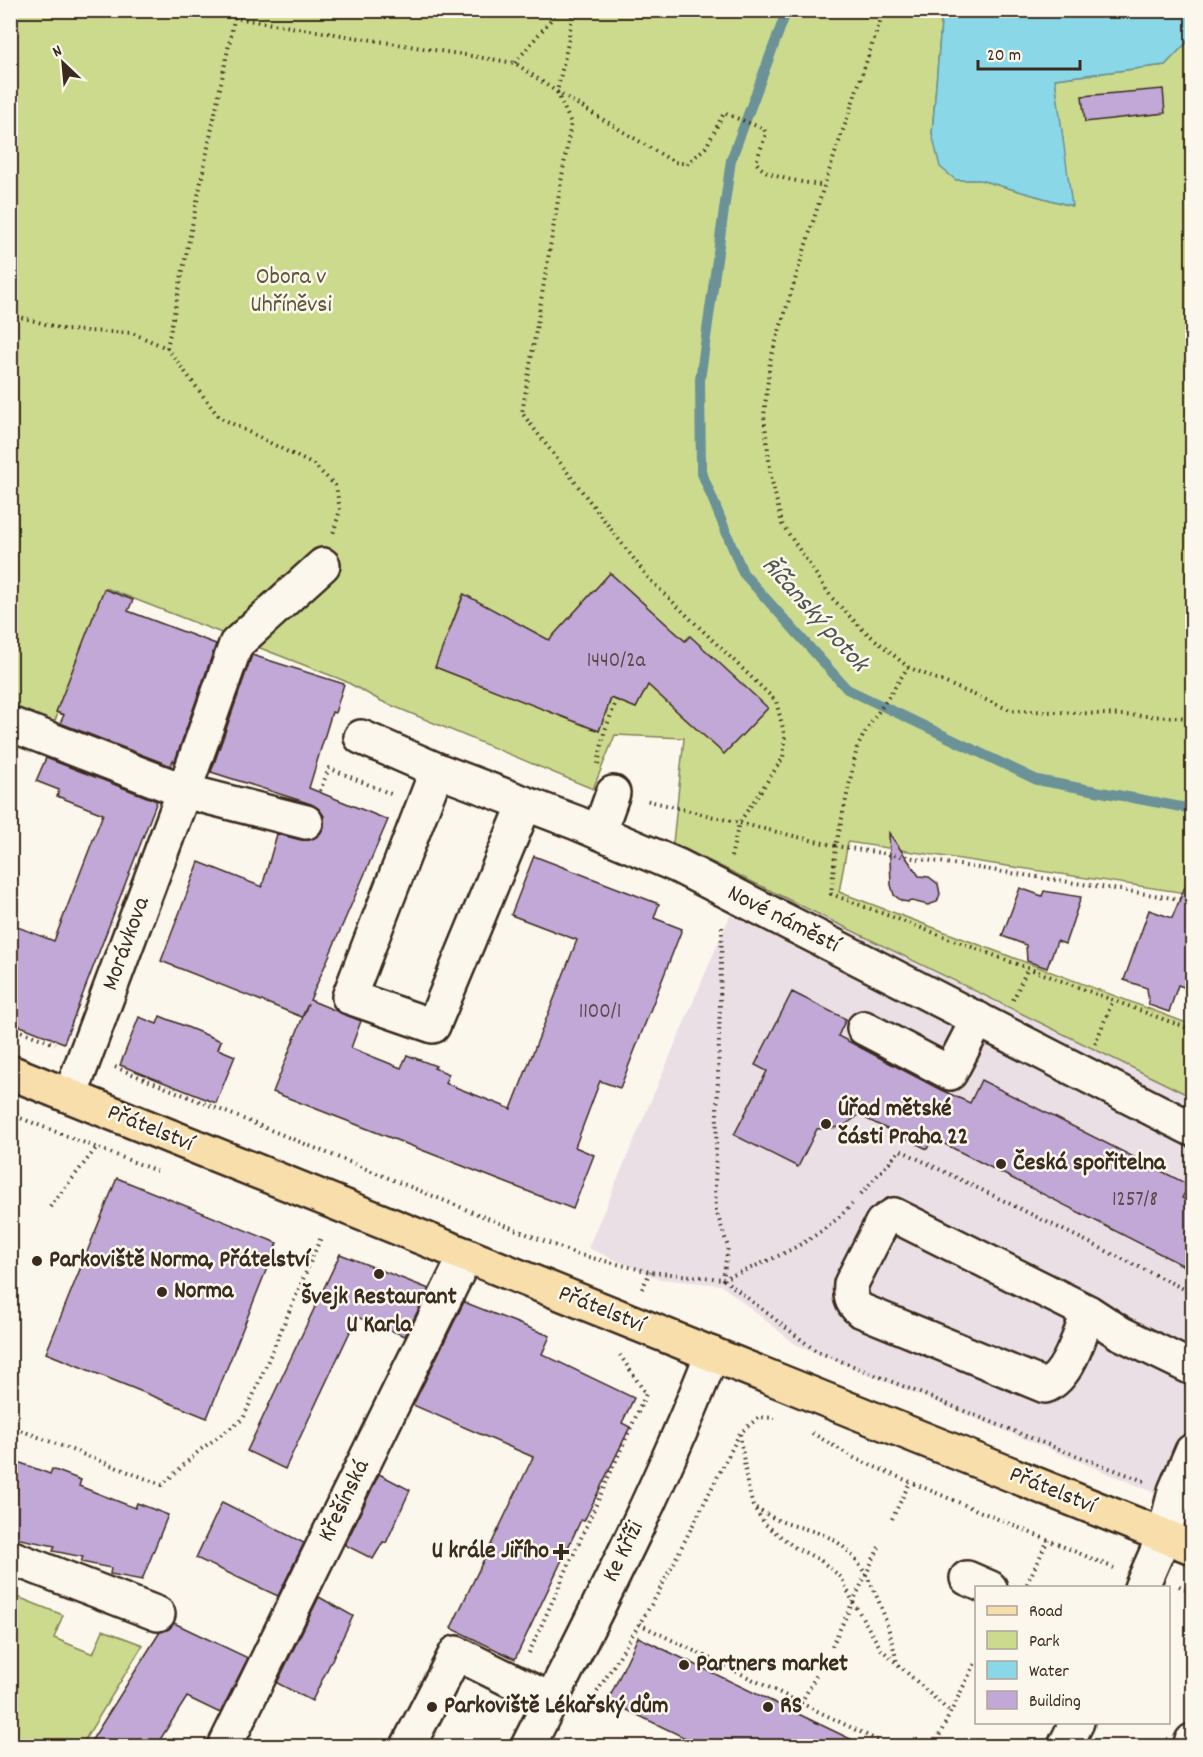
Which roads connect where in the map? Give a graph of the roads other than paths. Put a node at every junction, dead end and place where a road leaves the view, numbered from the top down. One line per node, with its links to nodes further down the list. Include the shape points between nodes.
1 (323, 565): 6 (street, Morávkova, via 236,644)
2 (10, 724): 6 (street)
3 (361, 737): 4 (street, Nové náměstí)
4 (437, 770): 7 (street, Nové náměstí); 7 (street, via 350,996 433,1026)
5 (605, 780): 9 (street)
6 (184, 791): 8 (street); 13 (street, Morávkova)
7 (525, 804): 9 (street, Nové náměstí)
8 (306, 822)
9 (598, 832): 10 (street, Nové náměstí, via 678,866)
10 (978, 1019): 11 (street, via 950,1073); 14 (street, Nové náměstí)
11 (864, 1028)
12 (10, 1072): 13 (main road, Přátelství)
13 (70, 1096): 15 (main road, Přátelství)
14 (1192, 1129)
15 (465, 1255): 17 (main road, Přátelství); 27 (street, Křešínská)
16 (1088, 1312): 16 (street, via 894,1215 882,1223 851,1284 850,1294 860,1310 1045,1386 1060,1377); 18 (street, via 1120,1333)
17 (712, 1354): 20 (main road, Přátelství); 24 (street, Ke Kříži, via 630,1542)
18 (1192, 1368)
19 (1192, 1451): 20 (street, via 1175,1491)
20 (1178, 1541): 22 (street)
21 (10, 1557): 23 (street)
22 (1143, 1584)
23 (158, 1614)
24 (551, 1700): 28 (street, via 456,1653); 29 (street, Ke Kříži)
25 (1076, 1724): 30 (street)
26 (1192, 1741): 31 (street)
27 (225, 1746)
28 (408, 1746)
29 (528, 1746)
30 (1065, 1746)
31 (1190, 1746)

